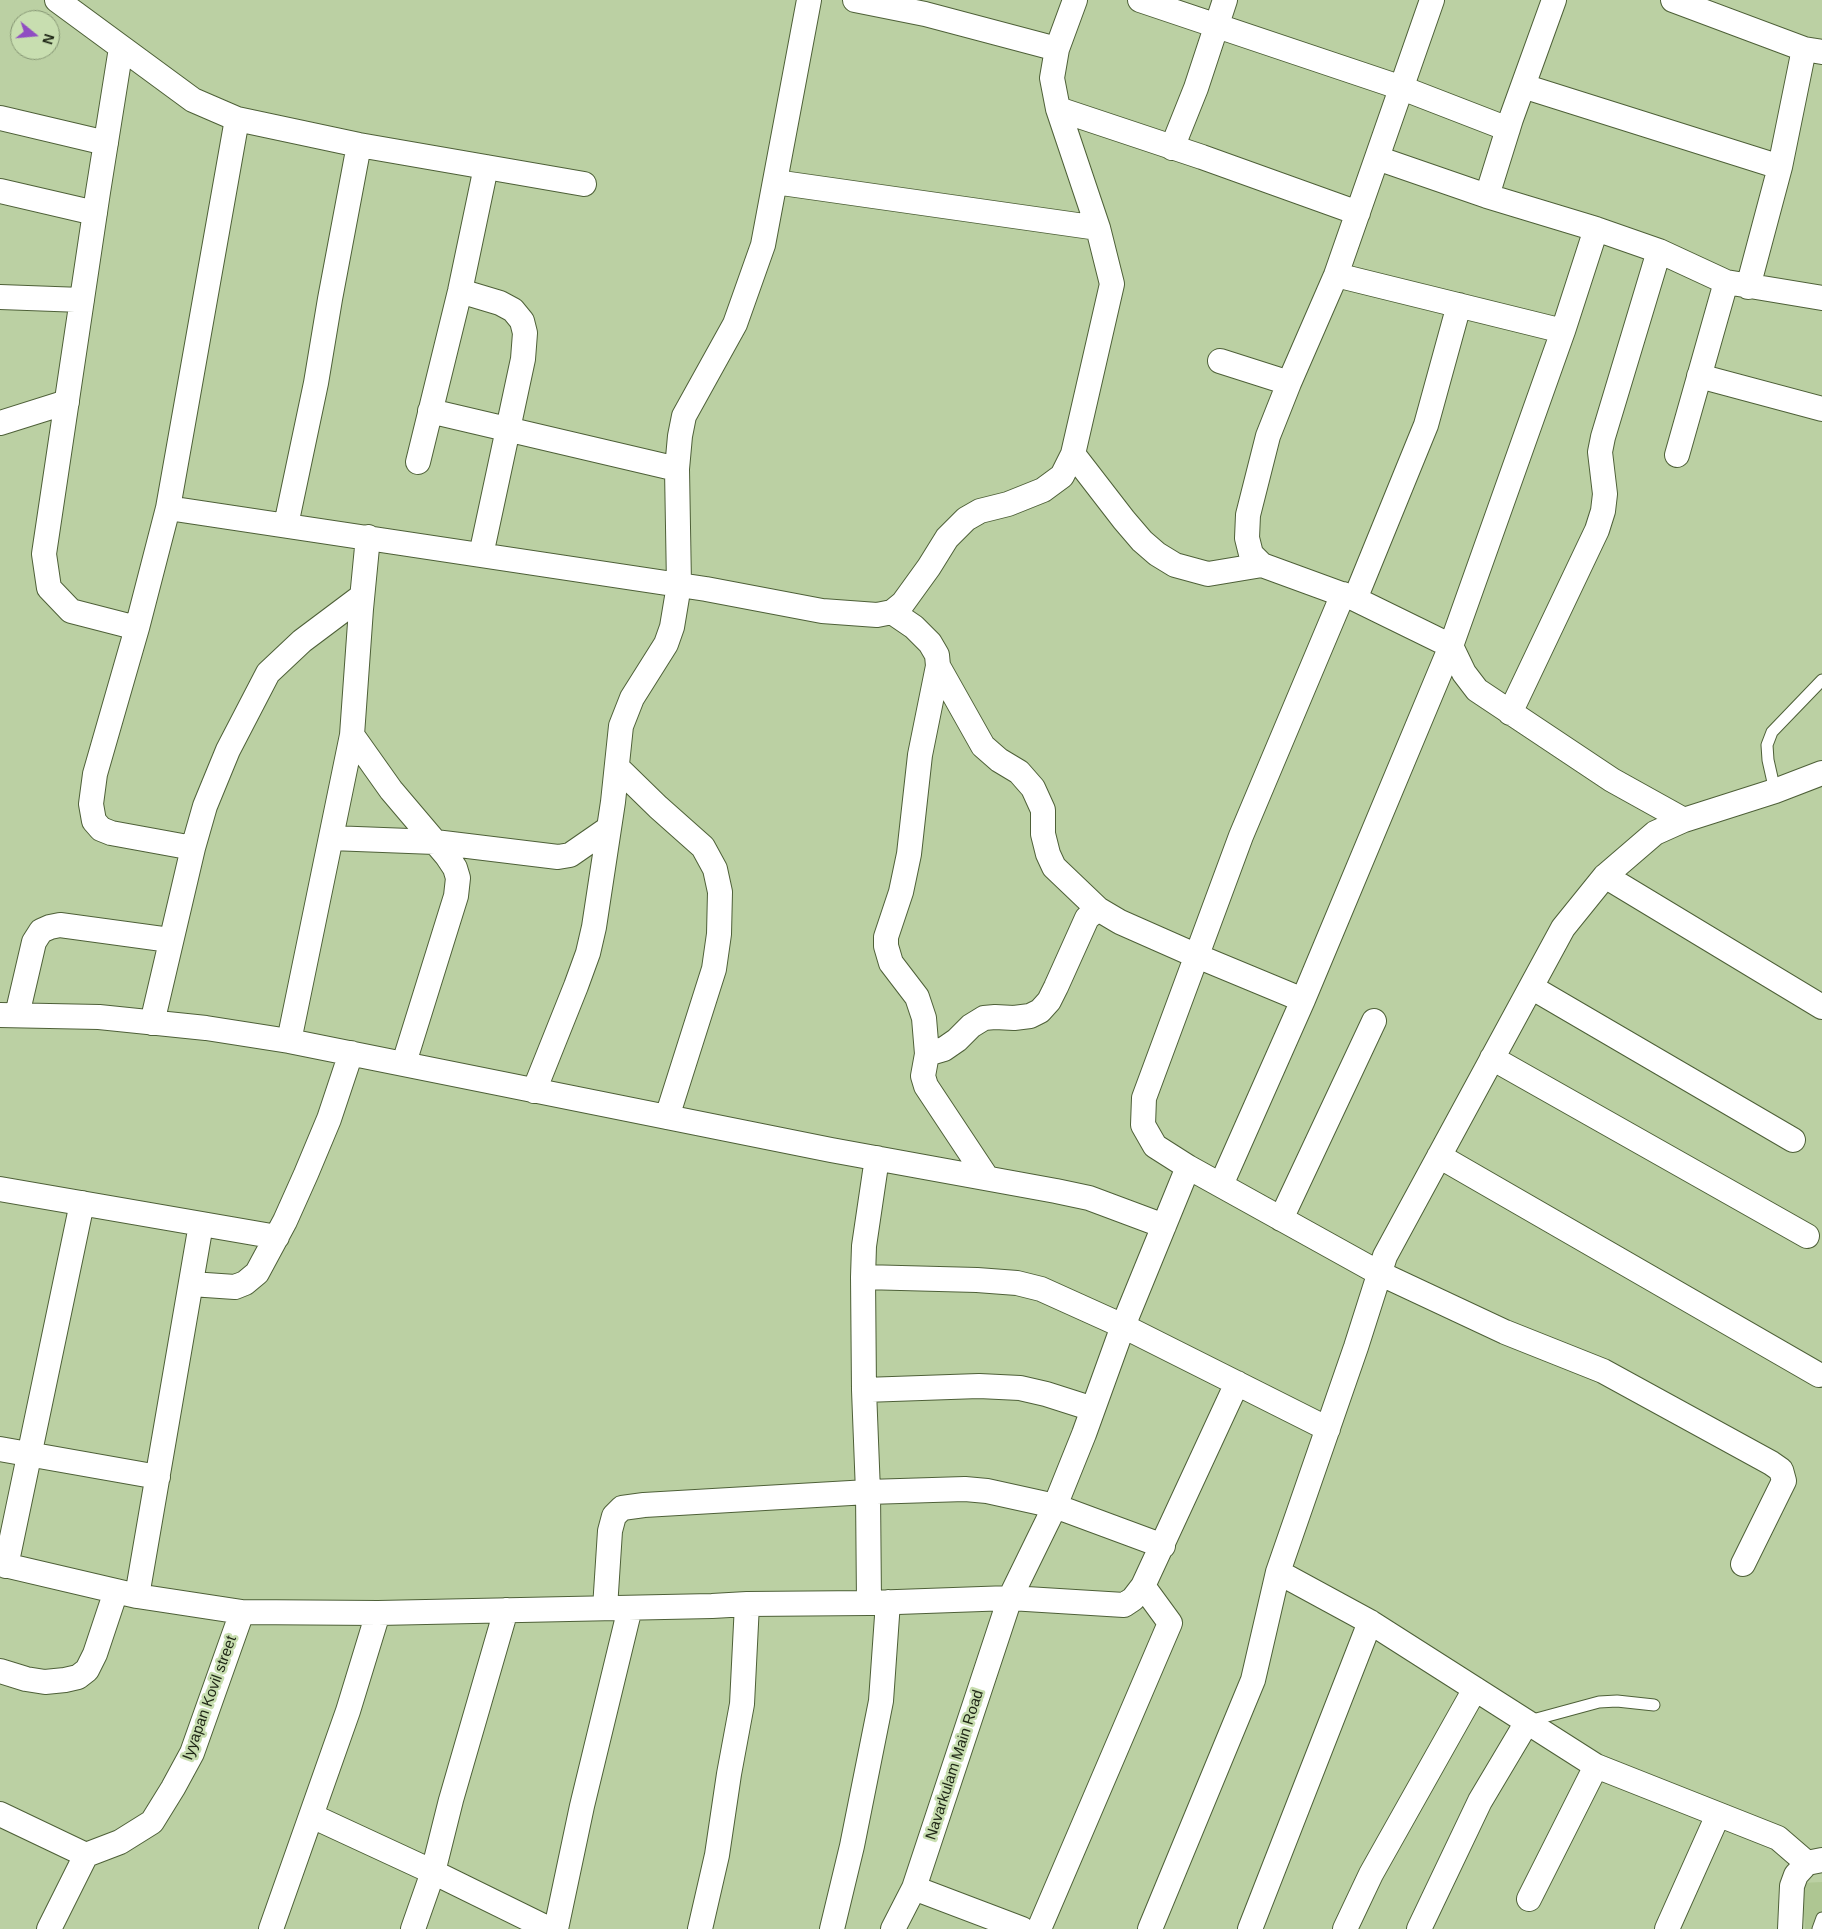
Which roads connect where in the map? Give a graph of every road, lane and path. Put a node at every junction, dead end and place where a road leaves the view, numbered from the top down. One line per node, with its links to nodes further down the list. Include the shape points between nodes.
1 (57, 0): 12 (street)
2 (809, 0): 27 (street)
3 (855, 0): 10 (street)
4 (1075, 0): 13 (street)
5 (1140, 0): 11 (street)
6 (1225, 0): 11 (street)
7 (1432, 0): 16 (street)
8 (1554, 0): 15 (street)
9 (1681, 1): 14 (street)
10 (927, 7): 13 (street)
11 (1216, 26): 16 (street); 23 (street)
12 (121, 48): 19 (street, via 193,100); 21 (street)
13 (1057, 49): 17 (street, via 1052,78)
14 (1813, 50): 25 (street)
15 (1523, 86): 20 (street); 25 (street)
16 (1402, 88): 20 (street); 24 (street)
17 (1058, 109): 23 (street); 33 (street)
18 (0, 118): 21 (street)
19 (236, 119): 22 (street); 56 (street)
20 (1508, 129): 30 (street)
21 (106, 143): 31 (street)
22 (359, 144): 26 (street); 57 (street, via 316,383)
23 (1172, 148): 32 (street)
24 (1377, 158): 30 (street); 32 (street)
25 (1780, 167): 37 (street)
26 (486, 168): 28 (street); 38 (street)
27 (775, 182): 33 (street); 55 (street, via 763,245 735,324 684,416)
28 (584, 184)
29 (0, 192): 31 (street)
30 (1487, 196): 34 (street)
31 (95, 213): 41 (street)
32 (1358, 214): 36 (street)
33 (1098, 228): 52 (street, via 1112,284)
34 (1596, 229): 35 (street); 43 (street)
35 (1659, 251): 37 (street); 69 (street, via 1602,437 1600,452 1605,494 1597,530)
36 (1336, 275): 42 (street); 46 (street)
37 (1737, 284): 40 (street); 45 (street)
38 (460, 291): 49 (street); 51 (street, via 500,303 513,310 522,321 525,333 522,359)
39 (0, 297): 41 (street)
40 (1822, 298)
41 (82, 300): 47 (street)
42 (1459, 305): 43 (street); 63 (street, via 1426,425)
43 (1562, 331): 66 (street)
44 (1220, 360): 46 (street)
45 (1699, 376): 48 (street); 53 (street)
46 (1289, 383): 60 (street, via 1268,436 1248,515 1247,538 1251,554)
47 (67, 402): 50 (street); 65 (street, via 44,554 49,588 71,611)
48 (1822, 409)
49 (430, 411): 51 (street); 54 (street)
50 (0, 422)
51 (507, 429): 55 (street); 59 (street)
52 (1073, 454): 60 (street, via 1142,541 1175,565 1208,574); 64 (street, via 1062,476 1043,490 980,511 966,519 947,538 903,602)
53 (1677, 455)
54 (418, 462)
55 (677, 469): 61 (street)
56 (168, 508): 57 (street); 65 (street)
57 (286, 525): 58 (street)
58 (368, 537): 59 (street); 62 (street)
59 (481, 556): 61 (street)
60 (1262, 565): 63 (street)
61 (679, 585): 64 (street, via 822,611 877,615); 71 (street, via 666,644 632,698 621,726)
62 (362, 596): 70 (street); 78 (street, via 302,641 268,673 228,750 205,806)
63 (1349, 597): 66 (street); 82 (street, via 1242,836)
64 (892, 612): 67 (street, via 930,643 937,655)
65 (137, 628): 78 (street, via 95,774 91,804 94,821 111,833)
66 (1451, 646): 69 (street, via 1476,690); 84 (street)
67 (938, 666): 80 (street, via 983,746 1019,772 1033,788 1043,810 1043,834 1054,866); 91 (street, via 920,755 902,892 886,937 891,963 917,997 924,1018)
68 (1822, 680): 73 (lane, via 1772,732 1767,745)
69 (1510, 713): 74 (street, via 1612,780)
70 (352, 735): 76 (street); 77 (street, via 390,790)
71 (617, 767): 75 (street); 95 (street, via 703,847 715,869 720,892 714,969)
72 (1822, 773): 73 (street)
73 (1775, 791): 74 (street)
74 (1684, 820): 79 (street, via 1655,834)
75 (609, 828): 77 (street, via 570,854 558,857); 94 (street, via 588,953)
76 (331, 838): 77 (street); 89 (street)
77 (435, 842): 93 (street, via 455,868 458,878 456,896)
78 (193, 848): 81 (street)
79 (1605, 876): 83 (street, via 1563,928); 85 (street)
80 (1098, 909): 82 (street); 91 (street, via 1087,918 1053,994 1040,1011 1030,1016 984,1018 958,1040)
81 (170, 940): 86 (street, via 60,926 41,931); 88 (street)
82 (1197, 956): 84 (street); 99 (street, via 1144,1098 1143,1125 1155,1146)
83 (1531, 987): 92 (street); 96 (street)
84 (1303, 1000): 101 (street)
85 (1822, 1007)
86 (8, 1015): 88 (street, via 98,1017)
87 (1374, 1020): 104 (street)
88 (152, 1023): 89 (street)
89 (289, 1041): 90 (street)
90 (351, 1052): 93 (street); 108 (street, via 329,1119)
91 (928, 1054): 100 (street, via 923,1076 926,1086)
92 (1492, 1058): 97 (street); 107 (street)
93 (404, 1063): 94 (street)
94 (534, 1091): 95 (street)
95 (666, 1117): 98 (street)
96 (1792, 1140)
97 (1439, 1156): 109 (street, via 1384,1256); 113 (street)
98 (877, 1158): 100 (street); 110 (street, via 865,1238)
99 (1188, 1167): 101 (street); 106 (street, Navarkulam Main Road)
100 (987, 1178): 106 (street, via 1089,1198)
101 (1222, 1185): 104 (street)
102 (0, 1189): 103 (street)
103 (82, 1203): 105 (street); 119 (street)
104 (1281, 1219): 109 (street)
105 (201, 1224): 108 (street); 111 (street)
106 (1164, 1226): 112 (street, Navarkulam Main Road)
107 (1807, 1236)
108 (277, 1237): 111 (street, via 257,1273 245,1283 235,1287)
109 (1379, 1273): 117 (street); 124 (street, via 1505,1332 1603,1372 1781,1470 1784,1481)
110 (863, 1277): 112 (street, via 1017,1283 1041,1289); 115 (street)
111 (191, 1284): 120 (street)
112 (1124, 1326): 114 (street); 116 (street, Navarkulam Main Road)
113 (1819, 1375)
114 (1237, 1383): 117 (street); 123 (street)
115 (864, 1390): 116 (street, via 979,1386 1020,1388); 121 (street)
116 (1093, 1409): 122 (street, Navarkulam Main Road)
117 (1328, 1429): 126 (street)
118 (0, 1450): 119 (street)
119 (29, 1454): 120 (street); 125 (street)
120 (158, 1477): 128 (street)
121 (868, 1492): 122 (street, via 965,1489); 130 (street); 132 (street, via 622,1508 614,1516 610,1531)
122 (1055, 1506): 123 (street); 129 (street, Navarkulam Main Road)
123 (1162, 1546): 127 (street)
124 (1743, 1564)
125 (3, 1565): 128 (street)
126 (1278, 1572): 137 (street); 162 (street, via 1253,1680)
127 (1143, 1586): 129 (street, via 1124,1605); 161 (street, via 1170,1623)
128 (126, 1594): 135 (street); 138 (street, via 87,1670 78,1677 44,1682)
129 (1010, 1598): 130 (street); 149 (street, Navarkulam Main Road)
130 (878, 1603): 131 (street); 158 (street, via 881,1701)
131 (747, 1604): 133 (street); 157 (street, via 742,1704 717,1856)
132 (605, 1608): 133 (street); 134 (street)
133 (630, 1608): 156 (street)
134 (506, 1610): 136 (street); 148 (street)
135 (242, 1612): 136 (street); 146 (street, Iyyapan Kovil street, via 192,1753 152,1822 120,1842)
136 (378, 1613): 145 (street)
137 (1370, 1622): 139 (street); 163 (street)
138 (0, 1671)
139 (1475, 1689): 141 (street); 164 (street, via 1371,1874)
140 (1654, 1705): 141 (lane, via 1599,1702)
141 (1527, 1722): 142 (street); 165 (street, via 1480,1801)
142 (1596, 1766): 144 (street); 150 (street)
143 (0, 1814): 146 (street)
144 (1718, 1815): 147 (street, via 1778,1838); 166 (street)
145 (312, 1816): 148 (street); 153 (street)
146 (86, 1855): 152 (street)
147 (1815, 1862): 167 (street, via 1796,1875 1792,1886)
148 (433, 1872): 154 (street); 155 (street)
149 (914, 1888): 159 (street, Navarkulam Main Road); 160 (street)
150 (1529, 1899)
151 (1822, 1918): 168 (lane)
152 (48, 1929)
153 (271, 1929)
154 (413, 1929)
155 (549, 1929)
156 (556, 1929)
157 (700, 1929)
158 (832, 1929)
159 (892, 1929)
160 (1022, 1929)
161 (1039, 1929)
162 (1150, 1929)
163 (1250, 1929)
164 (1345, 1929)
165 (1420, 1929)
166 (1667, 1929)
167 (1790, 1929)
168 (1818, 1929)

